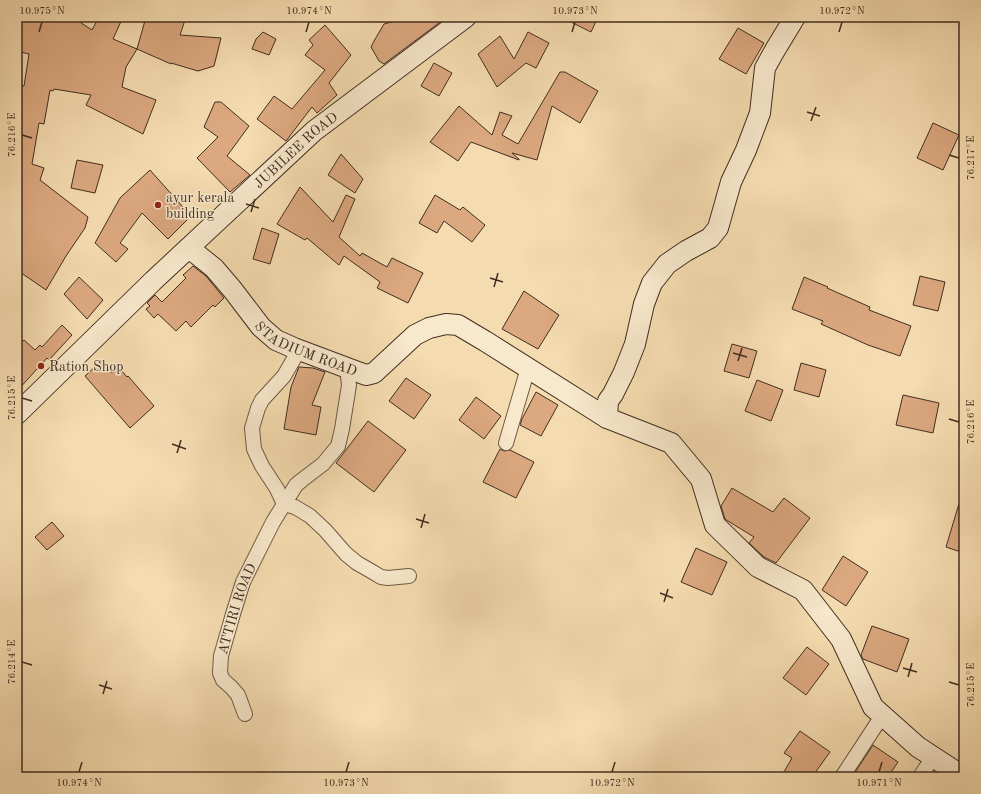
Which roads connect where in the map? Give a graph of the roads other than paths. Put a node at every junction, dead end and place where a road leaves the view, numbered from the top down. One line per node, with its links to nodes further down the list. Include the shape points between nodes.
1 (466, 17): 3 (street, JUBILEE ROAD, via 314,131)
2 (795, 17): 8 (street, via 765,68 760,113 731,182 718,228 710,238 667,264 652,283 644,304 635,344 624,372 608,401)
3 (189, 248): 4 (street, STADIUM ROAD, via 214,268 261,327 276,340); 7 (street, JUBILEE ROAD)
4 (299, 350): 5 (street, STADIUM ROAD); 10 (street, via 284,376 262,400 252,428 254,449)
5 (347, 368): 6 (street, STADIUM ROAD, via 366,375 374,373 415,335 446,324 458,326); 10 (street, ATTIRI ROAD, via 349,385 338,446 323,464 296,486)
6 (528, 368): 8 (street, STADIUM ROAD); 9 (street)
7 (17, 414)
8 (607, 418): 13 (street, STADIUM ROAD, via 671,443 701,479 715,525 758,567 803,590 841,640 873,707)
9 (506, 443)
10 (284, 504): 11 (street, via 310,516 357,563 388,578); 12 (street, ATTIRI ROAD, via 243,582 221,656 220,673 223,680 238,695)
11 (409, 576)
12 (245, 714)
13 (882, 716): 14 (street, STADIUM ROAD); 15 (street)
14 (933, 757): 16 (street); 17 (street, STADIUM ROAD)
15 (842, 777)
16 (920, 777)
17 (964, 777)

